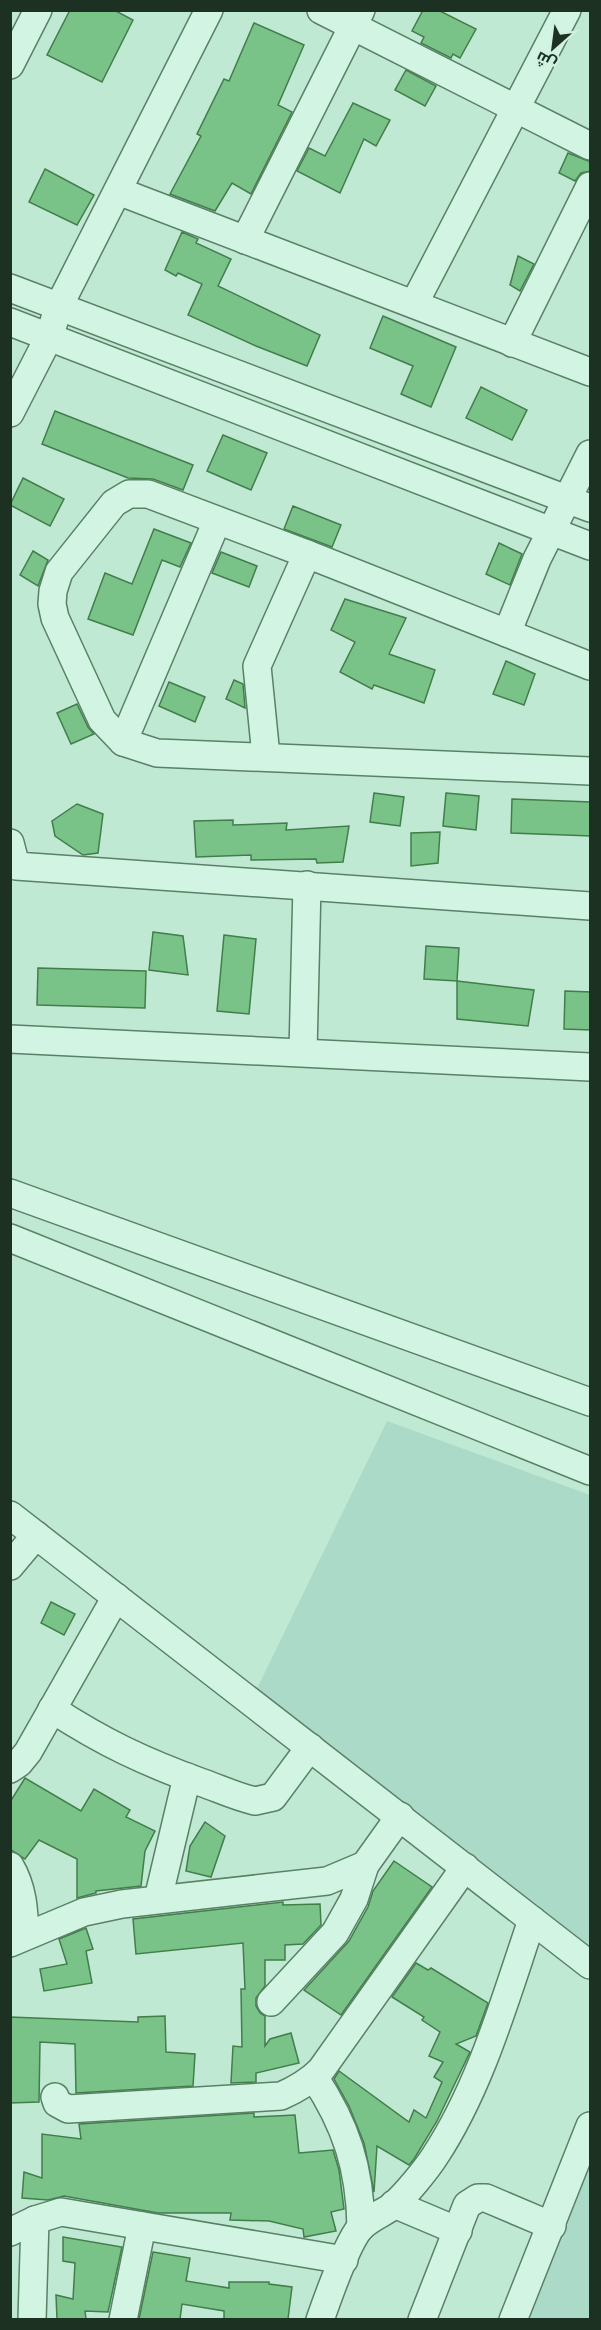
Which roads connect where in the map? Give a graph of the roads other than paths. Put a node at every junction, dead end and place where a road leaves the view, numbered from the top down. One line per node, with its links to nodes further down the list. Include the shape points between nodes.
1 (38, 10): 6 (street)
2 (209, 10): 10 (street)
3 (321, 10): 5 (street)
4 (567, 10): 7 (street)
5 (357, 19): 7 (street); 11 (street)
6 (10, 65)
7 (515, 109): 8 (street); 13 (street)
8 (591, 146)
9 (591, 186): 17 (street)
10 (117, 191): 11 (street); 14 (street)
11 (245, 240): 13 (street)
12 (10, 288): 14 (street)
13 (414, 304): 17 (street)
14 (59, 306): 16 (street); 21 (street)
15 (10, 322): 16 (street)
16 (49, 337): 19 (street); 23 (street)
17 (512, 343): 18 (street)
18 (591, 372)
19 (10, 413)
20 (591, 454): 21 (street)
21 (579, 504): 23 (street)
22 (217, 521): 25 (street); 28 (street); 28 (street, via 148,494 129,494 114,503 55,581 55,618 102,720)
23 (551, 531): 24 (street); 26 (street)
24 (591, 546)
25 (307, 554): 26 (street); 29 (street, via 257,666)
26 (507, 633): 27 (street)
27 (591, 666)
28 (123, 742): 29 (street, via 157,753)
29 (266, 756): 30 (street)
30 (591, 771)
31 (10, 843): 32 (street, via 16,866)
32 (307, 885): 33 (street); 35 (street)
33 (591, 906)
34 (10, 1039): 35 (street)
35 (303, 1052): 36 (street)
36 (591, 1067)
37 (10, 1193): 39 (street)
38 (10, 1238): 40 (street)
39 (591, 1402)
40 (591, 1471)
41 (10, 1515): 42 (street)
42 (36, 1535): 43 (street); 44 (street)
43 (10, 1566)
44 (116, 1597): 45 (street); 46 (street)
45 (52, 1709): 47 (street, via 28,1752); 48 (street, via 100,1740)
46 (310, 1747): 48 (street, via 273,1797 261,1801); 49 (street)
47 (10, 1769)
48 (187, 1777): 53 (street)
49 (400, 1816): 50 (street); 52 (street)
50 (365, 1865): 53 (street, via 327,1881); 57 (street, via 354,1899 335,1933)
51 (10, 1866): 55 (street, via 23,1899)
52 (465, 1867): 54 (street); 58 (street)
53 (158, 1899): 55 (street, via 84,1912)
54 (532, 1920): 56 (street); 61 (street, via 495,2028 457,2116 435,2156)
55 (18, 1939)
56 (591, 1965)
57 (272, 2002)
58 (314, 2077): 59 (street, via 281,2096 68,2109 57,2103); 65 (street, via 334,2109 351,2149)
59 (55, 2097)
60 (591, 2126): 64 (street)
61 (394, 2204): 65 (street); 66 (street)
62 (35, 2220): 63 (street, via 61,2212); 67 (street); 70 (street)
63 (142, 2226): 68 (street); 71 (street)
64 (552, 2226): 66 (street, via 482,2198 467,2205); 73 (street)
65 (361, 2227): 68 (street)
66 (458, 2231): 72 (street)
67 (10, 2232)
68 (344, 2260): 69 (street)
69 (329, 2317)
70 (32, 2319)
71 (123, 2319)
72 (422, 2319)
73 (513, 2319)

